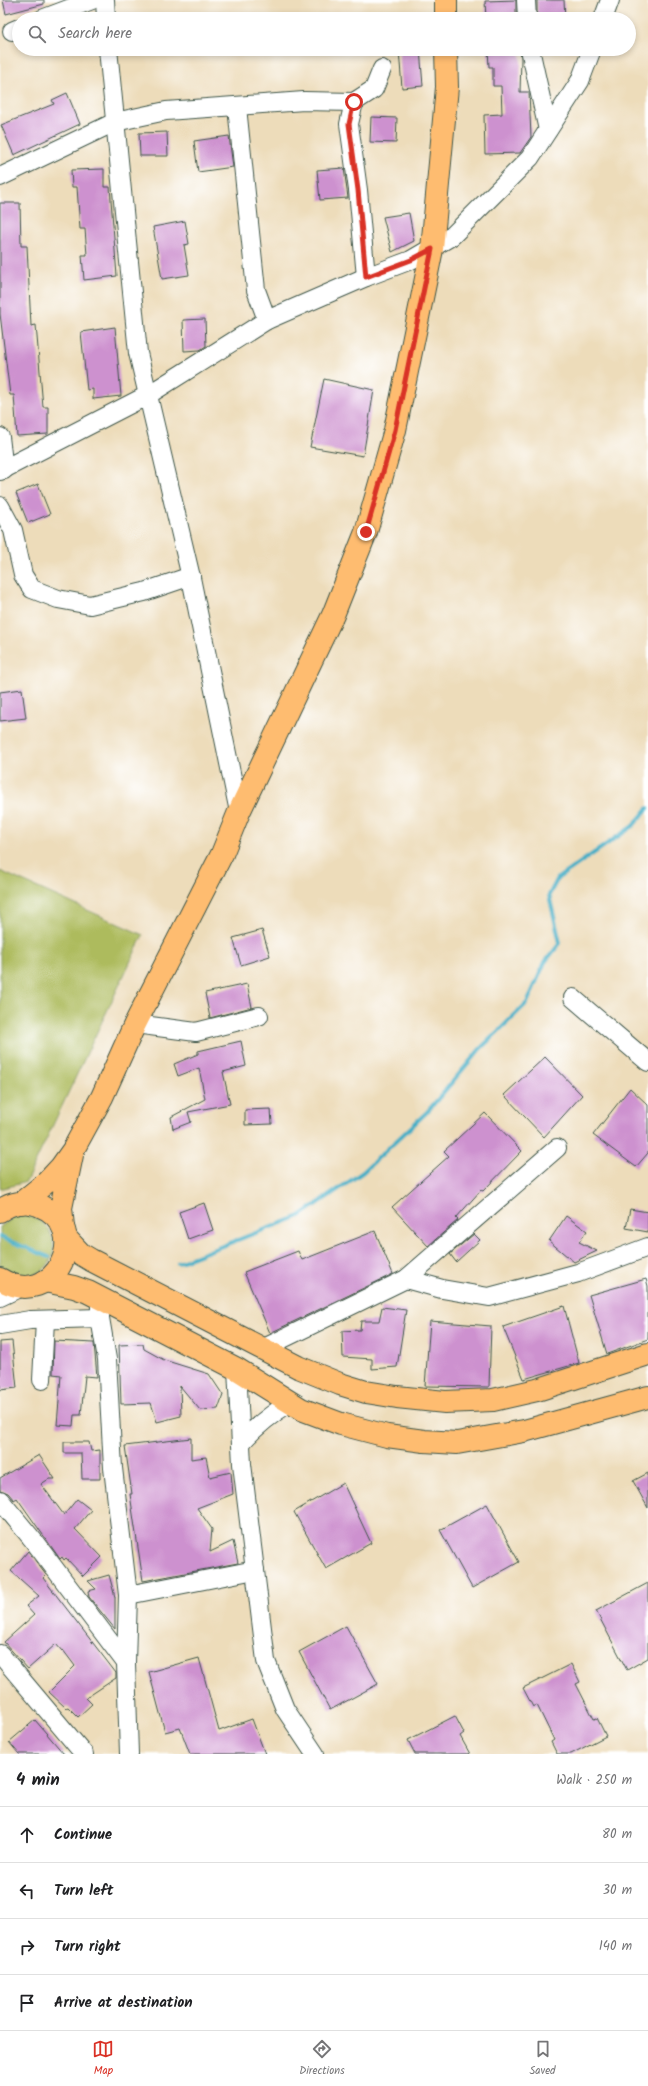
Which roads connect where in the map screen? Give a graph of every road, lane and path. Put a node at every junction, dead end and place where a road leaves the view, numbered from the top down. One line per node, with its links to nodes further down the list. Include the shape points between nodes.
1 (92, 0): 6 (street)
2 (105, 0): 7 (street)
3 (446, 0): 8 (main road)
4 (526, 0): 9 (street)
5 (610, 0): 10 (street)
6 (60, 12)
7 (106, 12)
8 (446, 12)
9 (527, 12)
10 (606, 12)
11 (109, 56): 18 (street)
12 (446, 56): 21 (main road, via 447,87)
13 (532, 56): 19 (street)
14 (589, 56): 19 (street, via 580,81)
15 (382, 69): 16 (street, via 374,90)
16 (354, 102): 17 (street, via 304,101); 22 (street, via 349,124)
17 (237, 107): 18 (street, via 166,111); 23 (street, via 256,290)
18 (115, 122): 20 (street); 24 (street, via 138,353)
19 (548, 130): 21 (street, via 530,158 452,236)
20 (0, 177)
21 (432, 249): 22 (street); 29 (main road, via 395,430 366,532 333,615)
22 (366, 277): 23 (street)
23 (268, 320): 24 (street)
24 (148, 395): 26 (street); 28 (street)
25 (0, 437): 26 (street)
26 (2, 470)
27 (0, 506): 28 (street, via 14,530 23,575 32,589 58,599 90,605 144,592)
28 (191, 576): 29 (street)
29 (239, 812): 32 (main road, via 222,854)
30 (573, 998): 33 (street)
31 (259, 1016): 32 (street, via 196,1032)
32 (135, 1024): 35 (main road, via 102,1097)
33 (648, 1062)
34 (557, 1148): 41 (street)
35 (73, 1150): 36 (main road, via 47,1182); 38 (main road, via 61,1208)
36 (21, 1203): 37 (main road, via 12,1204); 38 (main road, via 34,1203 46,1208 55,1216)
37 (0, 1211)
38 (64, 1232): 42 (main road, via 66,1251 63,1263); 48 (main road, via 81,1254 91,1260)
39 (648, 1247): 41 (street, via 578,1273 489,1296 442,1289)
40 (0, 1279): 43 (main road)
41 (406, 1279): 48 (street)
42 (45, 1282): 43 (main road); 45 (main road, via 74,1287)
43 (21, 1287): 44 (street)
44 (0, 1297)
45 (100, 1308): 46 (street); 50 (main road); 57 (street, via 107,1359 112,1468)
46 (45, 1320): 47 (street); 51 (street)
47 (0, 1325)
48 (264, 1348): 49 (main road, via 298,1367 366,1392 445,1402 493,1400 537,1390)
49 (648, 1354)
50 (237, 1369): 53 (main road); 54 (street)
51 (42, 1380)
52 (648, 1397): 53 (main road, via 524,1431 457,1443 387,1436 342,1424 301,1409)
53 (291, 1402): 54 (street, via 255,1426)
54 (241, 1443): 56 (street)
55 (0, 1500): 59 (street)
56 (255, 1570): 57 (street); 62 (street, via 266,1662 285,1709)
57 (128, 1595): 59 (street)
58 (0, 1654): 60 (street)
59 (126, 1663): 61 (street)
60 (84, 1754)
61 (129, 1754)
62 (315, 1754)

